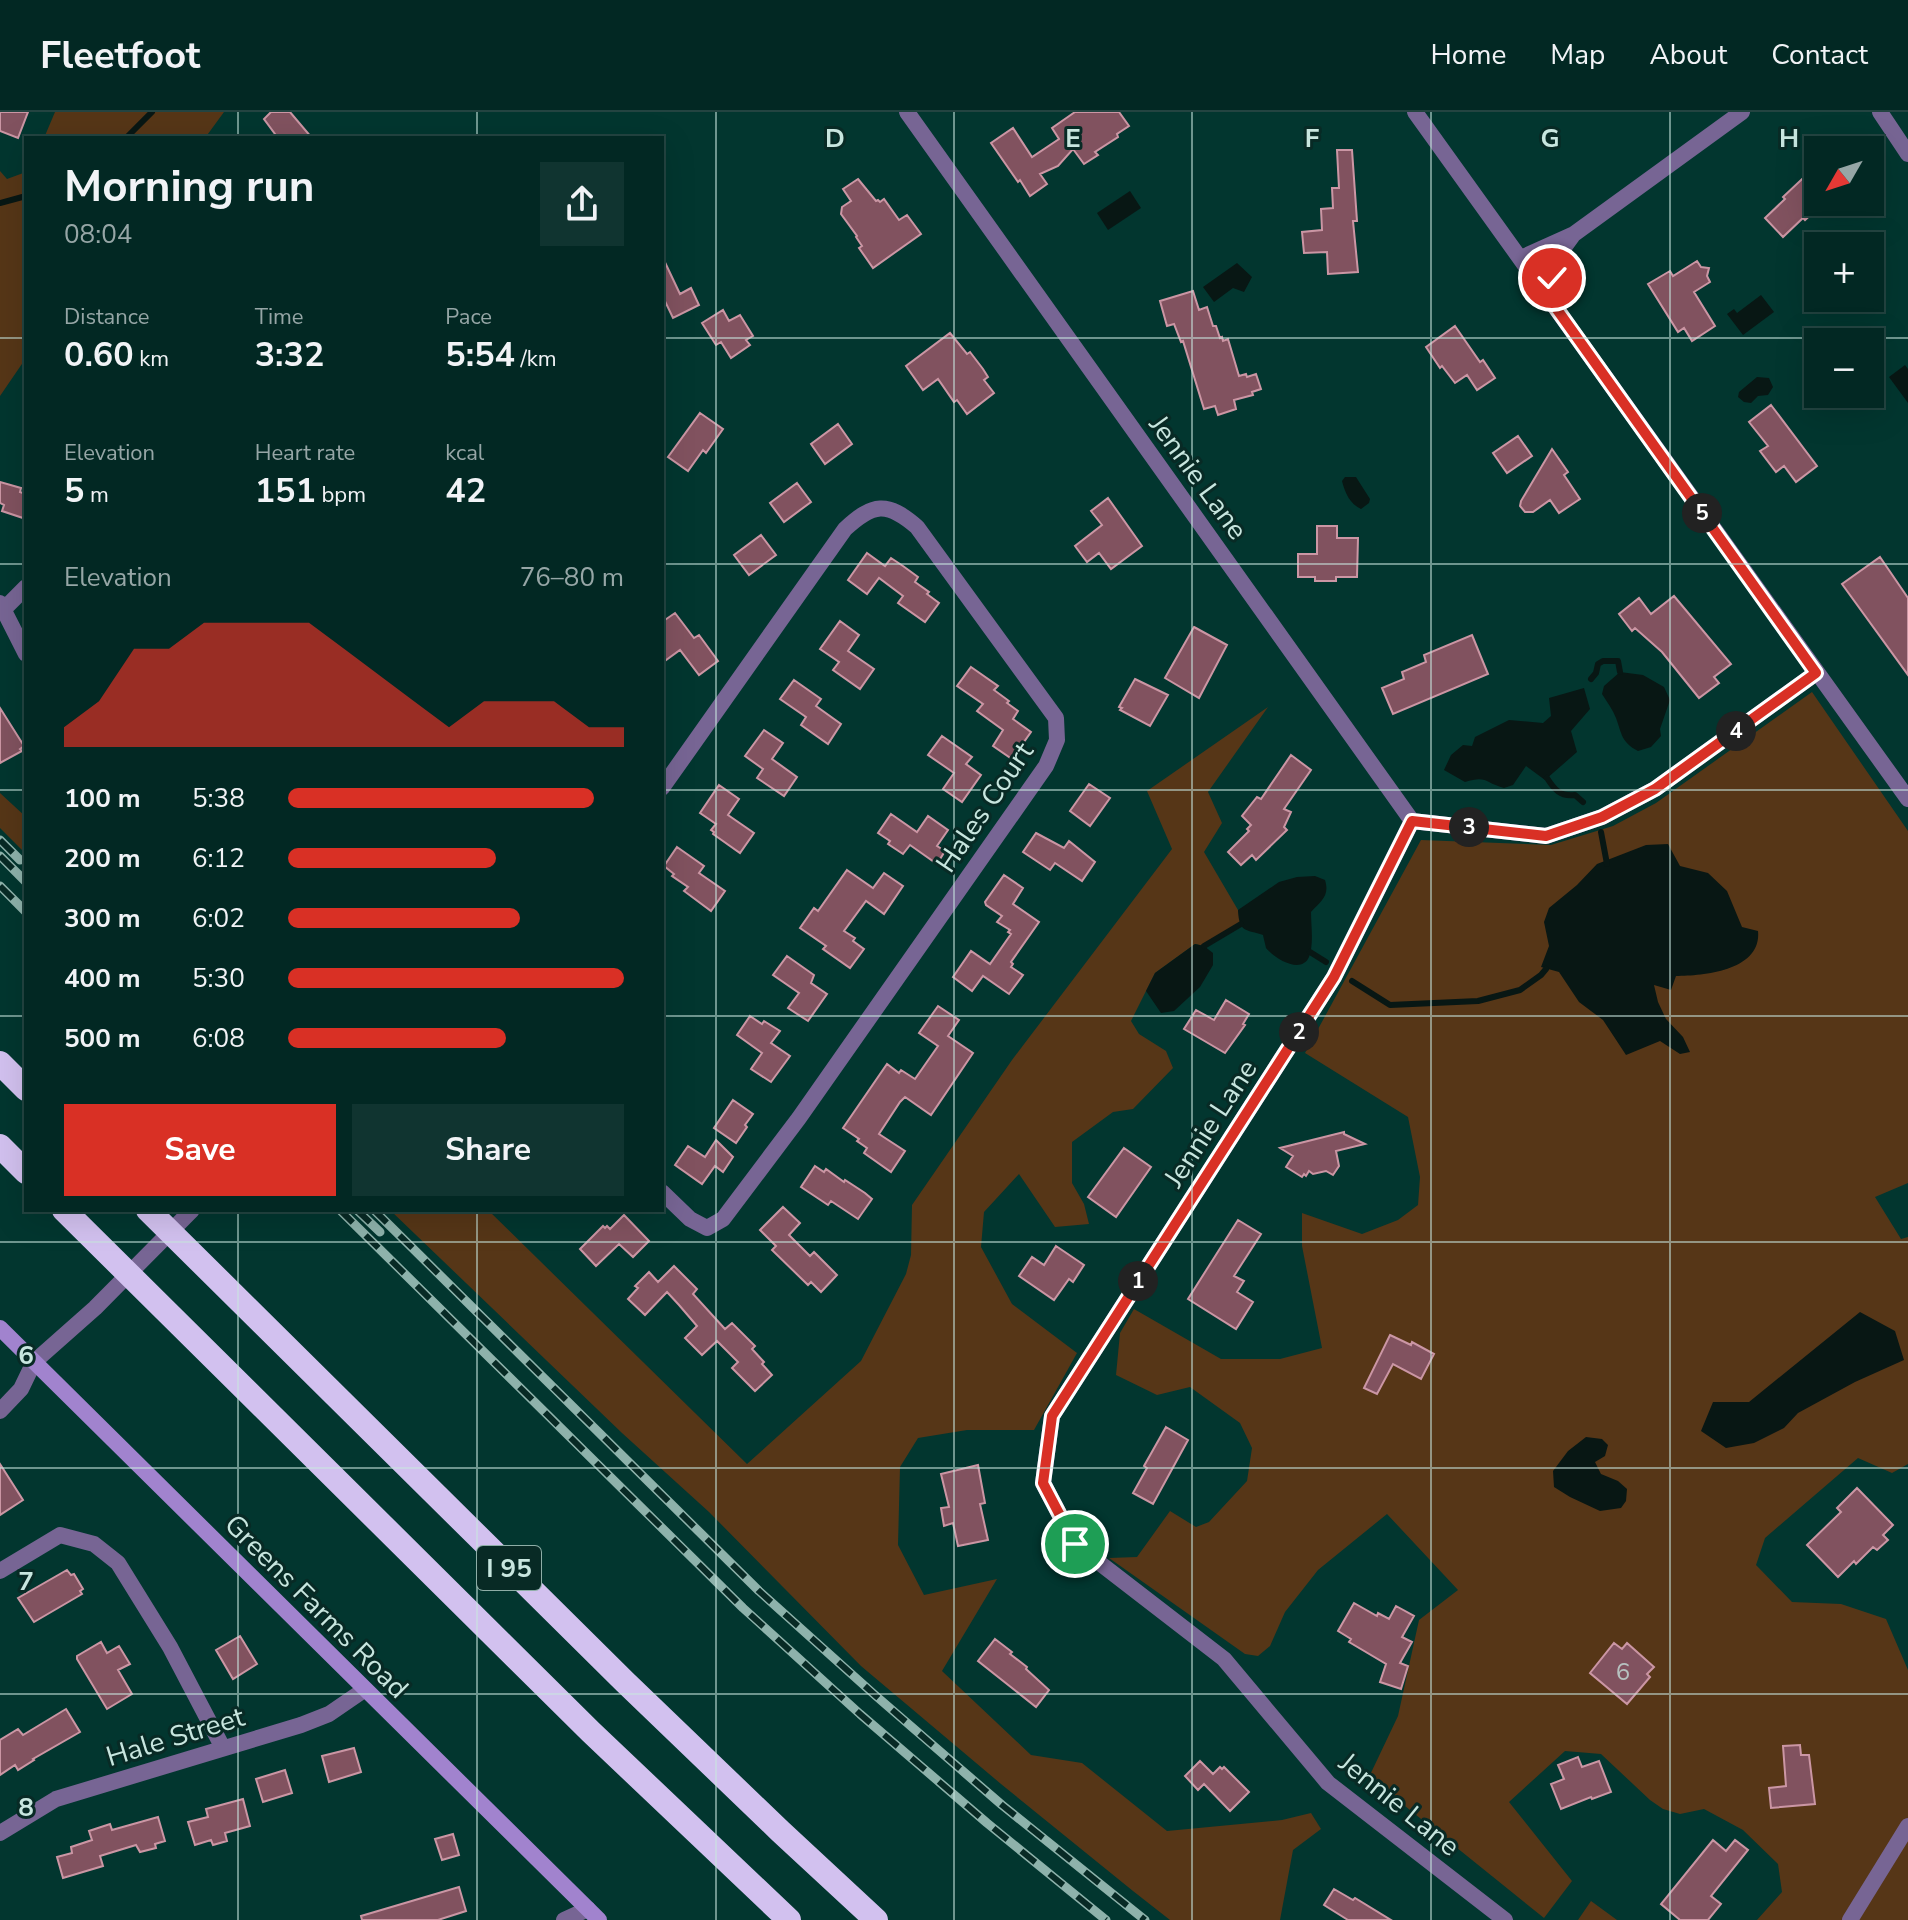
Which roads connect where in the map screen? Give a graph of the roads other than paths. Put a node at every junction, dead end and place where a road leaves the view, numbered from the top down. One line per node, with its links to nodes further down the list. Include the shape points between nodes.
1 (907, 112): 15 (street, Jennie Lane)
2 (1415, 112): 7 (street)
3 (1742, 112): 6 (street)
4 (1880, 112): 5 (street)
5 (1908, 154)
6 (1574, 234): 7 (street); 8 (street)
7 (1521, 258): 8 (street)
8 (1546, 294): 12 (street)
9 (24, 589): 10 (street)
10 (2, 606): 11 (street)
11 (24, 650)
12 (1816, 673): 14 (street); 15 (street, via 1655,789 1602,817 1546,836)
13 (664, 785): 20 (street, Hales Court, via 845,529 861,514 881,507 901,512 917,527 1056,718 1057,740 1046,766 723,1219 707,1228)
14 (1908, 799)
15 (1412, 821): 36 (street, Jennie Lane, via 1334,977 1052,1416 1043,1483 1075,1544 1224,1659 1328,1783)
16 (0, 1063): 17 (highway)
17 (24, 1087)
18 (0, 1146): 19 (highway)
19 (24, 1170)
20 (664, 1194)
21 (66, 1212): 34 (highway, I 95)
22 (150, 1212): 35 (highway, I 95, via 635,1692)
23 (190, 1212): 25 (street)
24 (0, 1328): 25 (main road, Greens Farms Road)
25 (34, 1362): 26 (street, via 21,1389); 28 (main road, Greens Farms Road)
26 (0, 1411)
27 (0, 1571): 29 (street, via 60,1535 94,1544 118,1563)
28 (364, 1690): 29 (street, Hale Street, via 315,1720); 32 (main road, Greens Farms Road)
29 (223, 1748): 31 (street, Hale Street, via 56,1799)
30 (1908, 1826): 37 (street)
31 (0, 1833)
32 (594, 1915): 33 (street)
33 (564, 1920)
34 (789, 1920)
35 (876, 1920)
36 (1505, 1920)
37 (1850, 1920)

